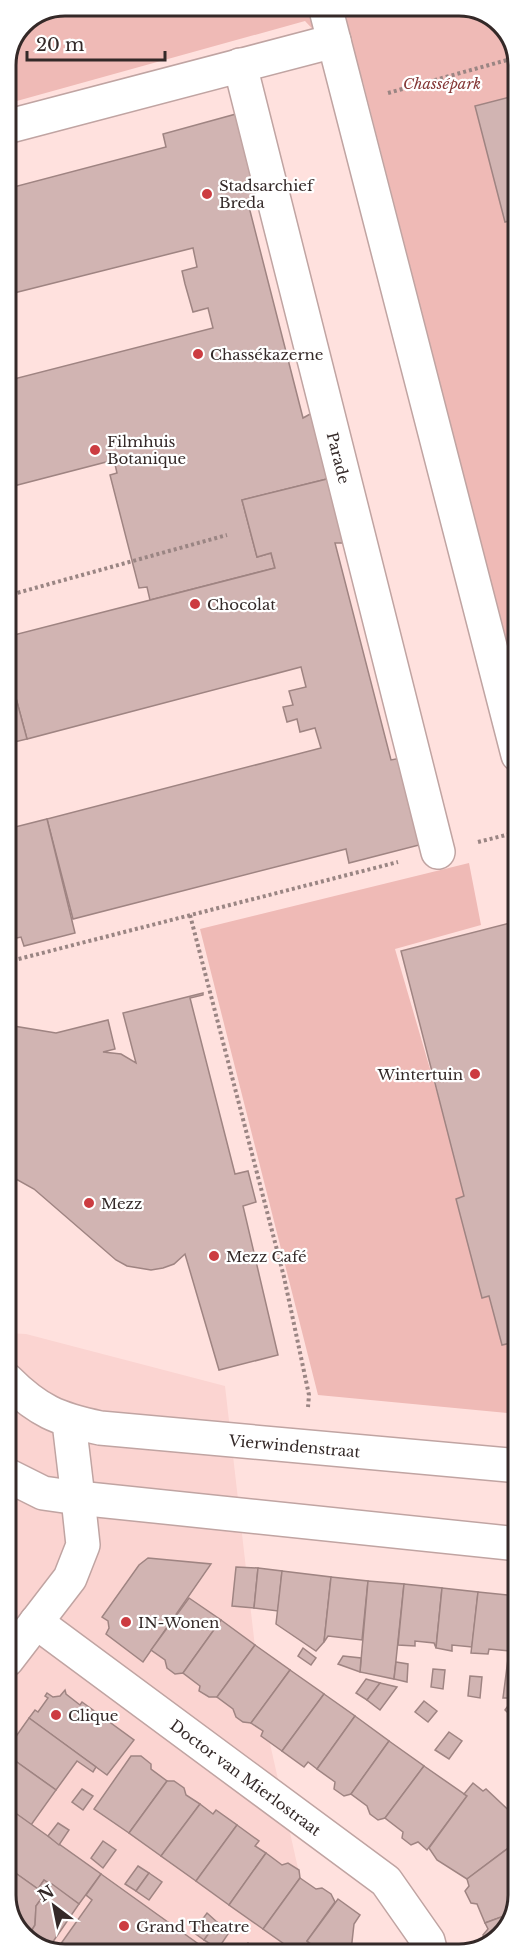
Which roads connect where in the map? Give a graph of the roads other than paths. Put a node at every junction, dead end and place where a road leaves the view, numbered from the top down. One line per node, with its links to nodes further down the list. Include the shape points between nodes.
1 (328, 17): 2 (street)
2 (334, 41): 3 (street); 5 (street)
3 (240, 65): 4 (street); 6 (street, Parade)
4 (16, 124)
5 (508, 716)
6 (438, 852)
7 (19, 1407): 8 (street, Vierwindenstraat)
8 (69, 1422): 9 (street, Vierwindenstraat); 11 (street)
9 (508, 1465)
10 (16, 1479): 11 (street, via 44,1493)
11 (78, 1498): 12 (street); 13 (street, via 83,1545 70,1578)
12 (508, 1543)
13 (36, 1622): 14 (street); 15 (street, Doctor van Mierlostraat, via 386,1881)
14 (16, 1648)
15 (429, 1944)

